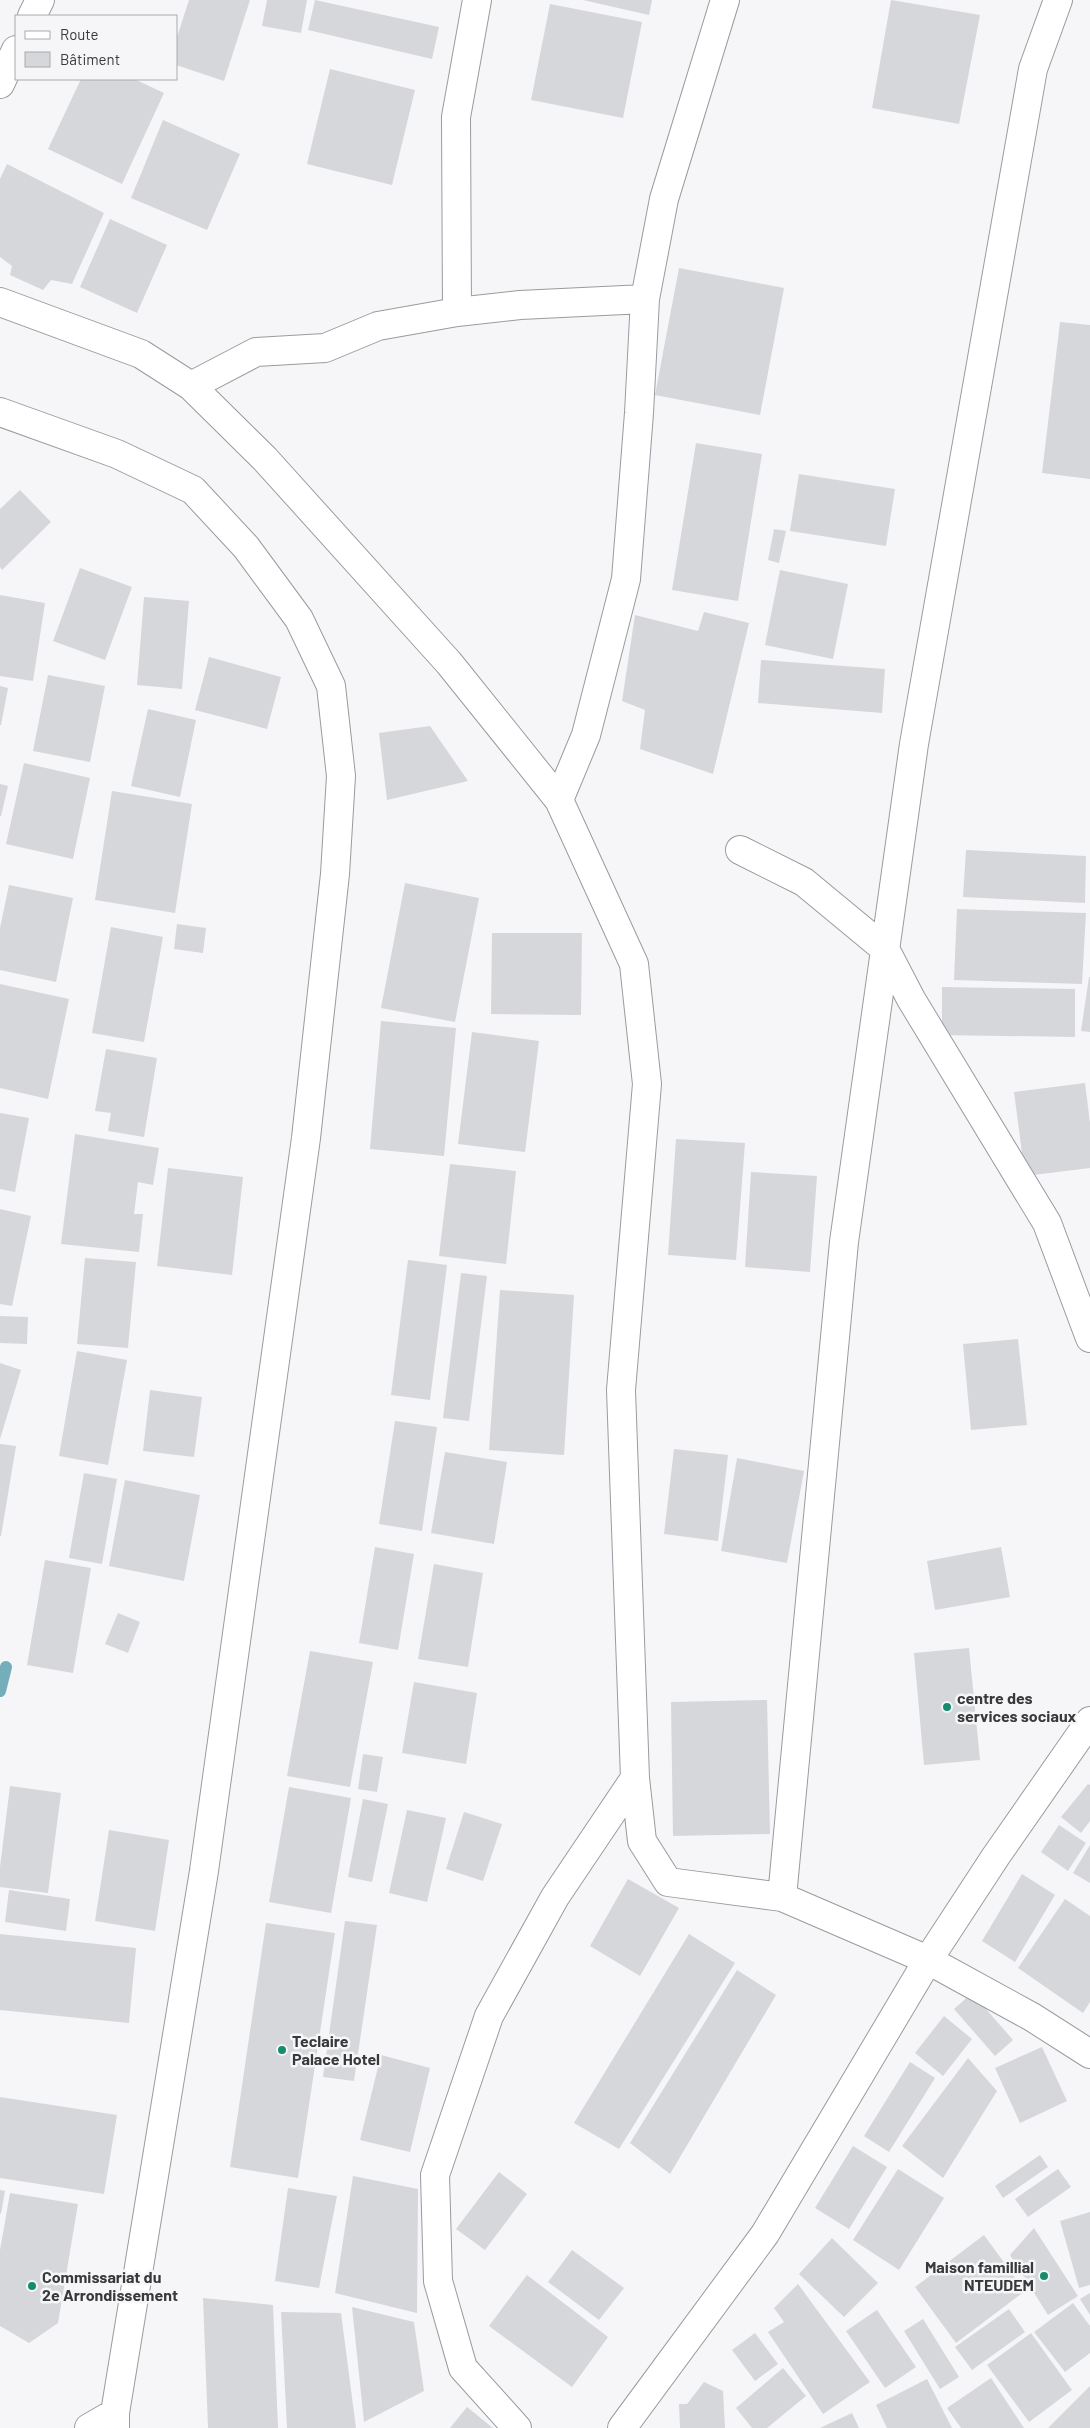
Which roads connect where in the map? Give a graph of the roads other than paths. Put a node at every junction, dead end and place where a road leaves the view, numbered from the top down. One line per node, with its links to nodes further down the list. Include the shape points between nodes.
1 (40, 0): 5 (street)
2 (477, 0): 10 (street, via 456,117)
3 (726, 0): 8 (street, via 664,199)
4 (1058, 0): 15 (street, via 1033,69 914,744)
5 (32, 15)
6 (15, 52): 7 (street)
7 (0, 84)
8 (645, 299): 10 (street, via 520,305); 13 (street, via 626,579 586,735)
9 (0, 302): 11 (street, via 142,354)
10 (457, 312): 11 (street, via 378,326 325,348 256,352)
11 (191, 386): 13 (street, via 265,459 449,663)
12 (0, 412): 22 (street, via 116,454 193,490 246,547 299,619 331,686 341,776 335,874 306,1138 204,1871)
13 (559, 800): 18 (street, via 634,964 647,1084 621,1390)
14 (740, 850): 15 (street, via 804,882)
15 (885, 949): 16 (street, via 911,999 1047,1223); 19 (street, via 844,1242)
16 (1090, 1338)
17 (1090, 1721): 20 (street)
18 (635, 1778): 19 (street, via 642,1841 668,1882); 24 (street, via 555,1897 489,2016 435,2175 438,2281 463,2368)
19 (782, 1897): 20 (street)
20 (928, 1960): 21 (street, via 1032,2017); 25 (street, via 766,2234)
21 (1090, 2054)
22 (115, 2421): 23 (street)
23 (89, 2428)
24 (516, 2428)
25 (622, 2428)

